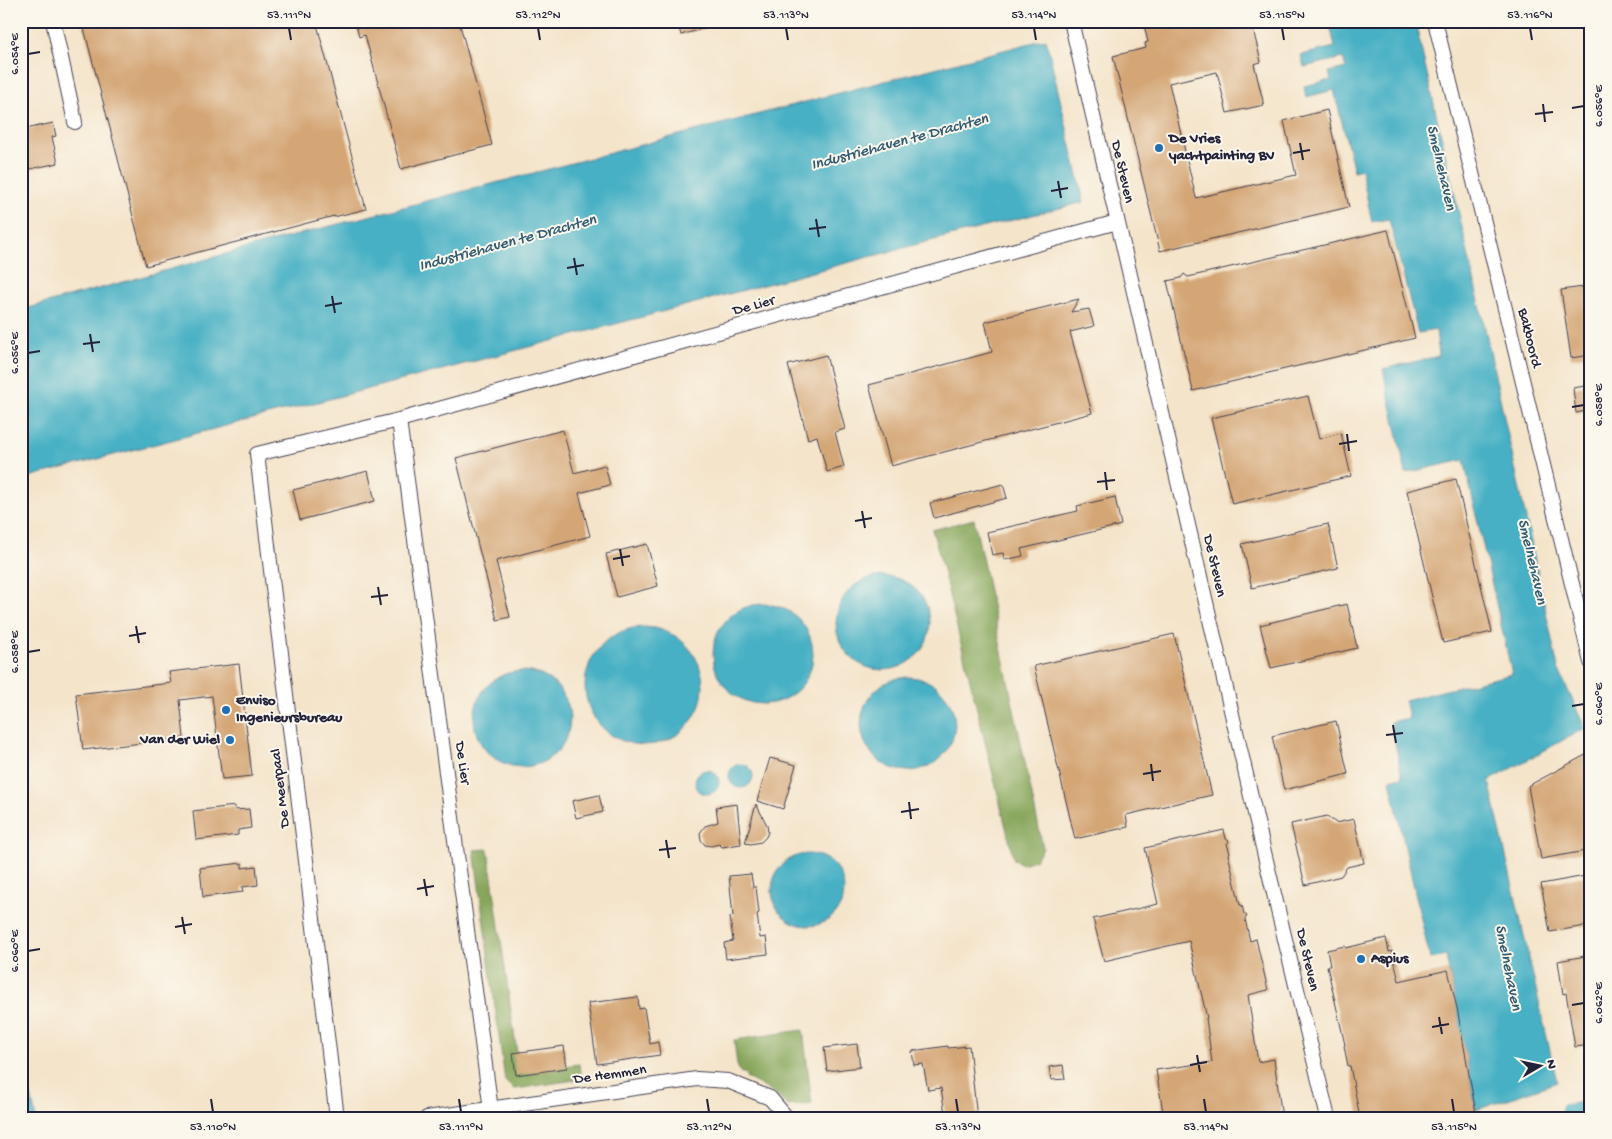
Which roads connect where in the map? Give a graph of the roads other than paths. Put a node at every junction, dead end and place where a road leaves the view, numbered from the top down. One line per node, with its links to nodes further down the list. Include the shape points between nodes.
1 (53, 21): 4 (street)
2 (1071, 21): 5 (street, De Steven)
3 (1435, 21): 8 (street, Bakboord)
4 (75, 122)
5 (1117, 222): 6 (street, De Lier); 13 (street, De Steven)
6 (400, 420): 7 (street, De Lier); 9 (street, De Lier)
7 (257, 454): 10 (street, De Meerpaal)
8 (1591, 662)
9 (491, 1110): 11 (street, De Hemmen); 12 (street, De Hemmen, via 697,1079 728,1081 770,1098)
10 (337, 1118)
11 (428, 1118)
12 (786, 1118)
13 (1328, 1118)

